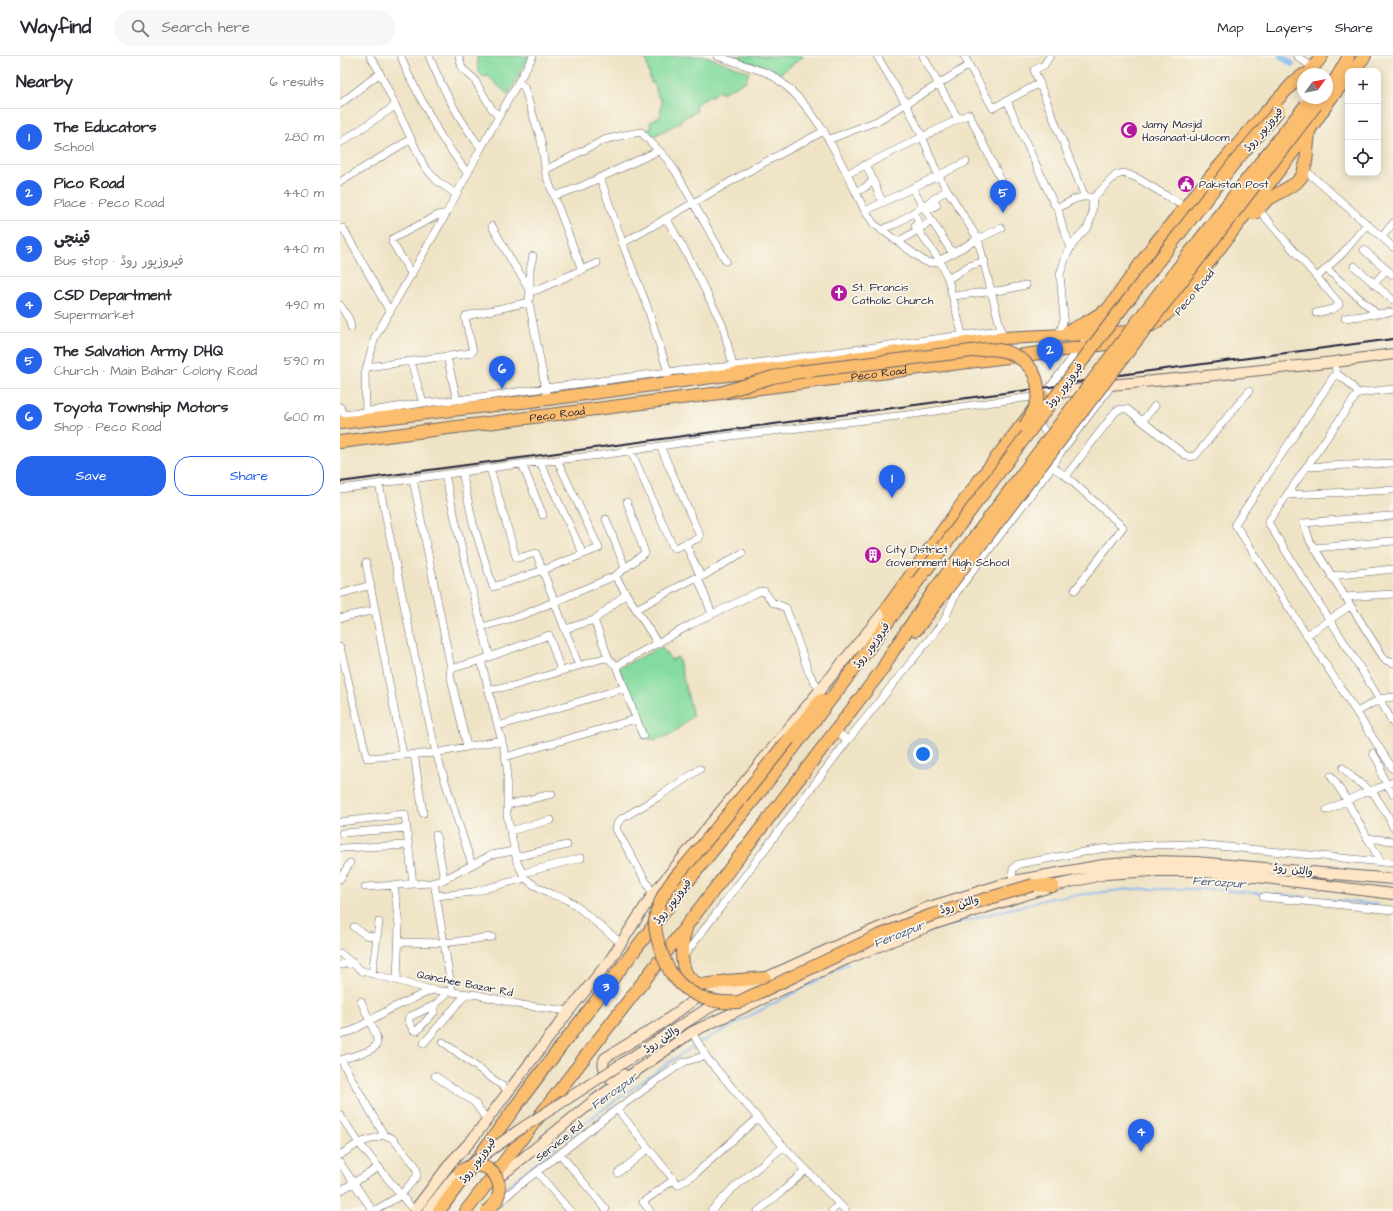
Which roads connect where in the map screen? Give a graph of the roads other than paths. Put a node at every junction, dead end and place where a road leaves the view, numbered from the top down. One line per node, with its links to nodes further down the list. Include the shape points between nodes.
1 (370, 56): 21 (street)
2 (401, 56): 51 (street, via 440,135)
3 (429, 56): 43 (street, via 441,85 467,130)
4 (459, 56): 35 (street, via 462,68 474,79)
5 (533, 56): 25 (street)
6 (716, 56): 37 (street, via 776,78 816,117)
7 (878, 56): 32 (street)
8 (922, 56): 28 (street)
9 (964, 56): 16 (street)
10 (1041, 56): 17 (street)
11 (1050, 56): 17 (street)
12 (1297, 56): 18 (street)
13 (1322, 56): 19 (main road)
14 (1365, 56): 20 (main road)
15 (1348, 57): 22 (main road); 26 (main road)
16 (969, 65): 28 (street); 30 (street, via 991,107 995,108)
17 (1044, 65): 27 (street, via 1034,70)
18 (1304, 68)
19 (1311, 68)
20 (1355, 68)
21 (380, 73): 31 (street); 34 (street)
22 (1333, 73)
23 (1297, 79): 67 (main road)
24 (1345, 81): 38 (main road, Peco Road)
25 (518, 82): 35 (street); 49 (street, via 524,87 541,140)
26 (1333, 82)
27 (1040, 83): 30 (street); 64 (street)
28 (939, 84): 32 (street); 36 (street)
29 (1297, 88): 163 (main road, فیروزپور روڈ, bridge, via 1234,163)
30 (1007, 101): 69 (street)
31 (340, 104)
32 (906, 104): 39 (street); 41 (street, via 877,120)
33 (1310, 104): 223 (main road, فیروزپور روڈ, bridge, via 1262,159 1111,356)
34 (395, 106): 40 (street); 42 (street)
35 (498, 116): 43 (street)
36 (958, 119): 39 (street); 63 (street, via 969,114 971,117)
37 (824, 131): 41 (street); 66 (street)
38 (1309, 131): 45 (main road, Peco Road); 48 (main road)
39 (922, 136): 47 (street); 53 (street)
40 (411, 139): 56 (street); 61 (street, via 424,166 437,181)
41 (830, 140): 52 (street)
42 (340, 143)
43 (481, 148): 51 (street)
44 (658, 151): 49 (street, via 641,132 598,143); 54 (street); 66 (street, via 676,172)
45 (1291, 154): 48 (main road, via 1300,153); 50 (main road, Peco Road)
46 (966, 162): 53 (street)
47 (866, 164): 52 (street); 55 (street)
48 (1306, 165): 58 (main road, Peco Road, via 1300,180); 77 (street)
49 (545, 170): 62 (street)
50 (1277, 172): 58 (main road, via 1278,183); 119 (main road, Peco Road, via 1167,315 1142,330)
51 (467, 174): 61 (street)
52 (847, 174): 60 (street)
53 (938, 175): 57 (street); 59 (street)
54 (600, 178): 62 (street); 86 (street)
55 (873, 180): 60 (street); 65 (street)
56 (340, 182)
57 (912, 188): 68 (street); 71 (street)
58 (1286, 189): 70 (main road, Peco Road, via 1267,200)
59 (947, 190): 68 (street); 84 (street)
60 (856, 192): 71 (street)
61 (456, 194): 73 (street)
62 (554, 196): 98 (street)
63 (1009, 197)
64 (1089, 197): 67 (street, via 1116,175 1124,172); 69 (street, via 1076,198); 88 (street, via 1092,215 1088,227)
65 (880, 199)
66 (692, 202): 74 (street); 92 (street)
67 (1185, 207): 112 (main road)
68 (924, 208): 72 (street); 75 (street)
69 (1058, 208): 88 (street)
70 (1258, 209): 102 (street); 123 (main road, Peco Road, via 1187,304 1161,330 1140,338)
71 (865, 212): 82 (street)
72 (914, 212): 81 (street, via 919,222 915,226); 82 (street)
73 (446, 214): 100 (street); 100 (street, via 440,214 392,239)
74 (666, 218): 86 (street); 130 (street, via 723,326)
75 (932, 221): 81 (street); 90 (street)
76 (1393, 223): 83 (street)
77 (1367, 224): 83 (street); 97 (street)
78 (492, 226): 107 (street)
79 (340, 228): 113 (street, via 343,228)
80 (1001, 228): 84 (street)
81 (918, 230): 85 (street); 93 (street)
82 (882, 231): 85 (street)
83 (1382, 237): 87 (street)
84 (978, 239): 90 (street); 94 (street)
85 (898, 242): 93 (street, via 924,261)
86 (623, 243): 132 (street)
87 (1393, 246)
88 (1071, 247): 122 (street, via 1060,274 1064,319)
89 (1364, 250): 99 (street)
90 (953, 254): 93 (street)
91 (533, 256): 107 (street)
92 (726, 261)
93 (940, 261): 103 (street)
94 (985, 261): 103 (street, via 969,266); 106 (street)
95 (597, 263): 98 (street)
96 (1354, 266): 104 (street)
97 (1327, 268): 102 (street); 116 (street)
98 (582, 270): 107 (street)
99 (1386, 270): 101 (street); 104 (street)
100 (412, 275): 113 (street)
101 (1393, 275)
102 (1317, 277): 115 (street, via 1339,305 1334,309)
103 (948, 279): 108 (street)
104 (1374, 284): 109 (street)
105 (1026, 285): 106 (street)
106 (992, 291): 108 (street); 121 (street)
107 (530, 292): 110 (street)
108 (953, 296): 120 (street)
109 (1393, 300)
110 (529, 302): 126 (street, via 466,316 473,353); 138 (street)
111 (340, 305): 118 (street, via 349,319)
112 (1109, 307): 119 (main road); 122 (main road, via 1085,323)
113 (390, 312): 129 (street, via 375,337)
114 (1393, 312): 116 (street)
115 (1316, 313)
116 (1377, 314): 117 (street)
117 (1345, 318)
118 (350, 327)
119 (1091, 333): 122 (main road, Peco Road); 123 (street)
120 (962, 334): 121 (street); 124 (street)
121 (1002, 334): 122 (main road, Peco Road); 124 (main road, Peco Road)
122 (1059, 334)
123 (1080, 348): 136 (main road, Peco Road); 139 (street)
124 (855, 353): 130 (main road, Peco Road)
125 (1393, 354): 128 (main road)
126 (447, 357): 127 (street); 141 (street)
127 (411, 362): 129 (street); 140 (street)
128 (1335, 362): 131 (street); 133 (main road)
129 (367, 367): 144 (street)
130 (734, 370): 132 (main road, Peco Road)
131 (1336, 373): 137 (street); 201 (street, via 1235,524)
132 (670, 377): 138 (main road, Peco Road)
133 (1112, 385): 139 (main road); 151 (street)
134 (1393, 388): 137 (street)
135 (1249, 391): 146 (street, via 1196,455 1191,457)
136 (720, 393): 147 (main road, Peco Road); 163 (main road, bridge, via 799,372 988,349 1010,352 1020,358 1033,374 1038,396 1030,418)
137 (1358, 393): 157 (street)
138 (547, 394): 141 (main road, Peco Road)
139 (1044, 396): 149 (street); 151 (street, via 1040,424 1060,445); 194 (main road, via 978,482)
140 (423, 403): 141 (street); 144 (street)
141 (456, 405): 144 (main road, Peco Road); 147 (main road)
142 (1155, 406): 146 (street)
143 (340, 407): 145 (street)
144 (366, 416): 145 (main road, Peco Road)
145 (342, 418)
146 (1142, 421): 161 (street, via 1127,409 1116,411)
147 (458, 427): 148 (main road, Peco Road)
148 (340, 442)
149 (660, 446): 150 (street); 173 (street, via 700,536)
150 (631, 451): 152 (street); 173 (street, via 673,547)
151 (1061, 452): 156 (street)
152 (557, 460): 153 (street); 175 (street, via 599,548)
153 (540, 462): 155 (street); 175 (street)
154 (1393, 463): 157 (street)
155 (522, 464): 158 (street); 169 (street)
156 (1052, 467): 161 (street); 226 (street, via 956,593 944,620)
157 (1306, 467): 167 (street)
158 (490, 468): 159 (street); 180 (street, via 516,557 536,552)
159 (462, 472): 160 (street); 180 (street, via 473,523 492,586)
160 (445, 475): 162 (street); 199 (street)
161 (1066, 476): 185 (street, via 1123,527)
162 (414, 479): 164 (street); 227 (street, via 451,668 450,674)
163 (991, 482): 194 (main road, فیروزپور روڈ, bridge, via 917,582)
164 (379, 484): 165 (street); 228 (street)
165 (340, 489)
166 (1393, 490): 167 (street)
167 (1287, 495): 197 (street, via 1268,522)
168 (627, 502): 178 (street, via 646,552)
169 (543, 515)
170 (1393, 516): 174 (street, via 1304,523)
171 (606, 519): 178 (street)
172 (1393, 541): 174 (street)
173 (684, 544): 183 (street)
174 (1314, 548): 182 (street)
175 (583, 554): 180 (street)
176 (742, 554): 183 (street)
177 (366, 563): 184 (street)
178 (625, 568): 181 (street)
179 (1393, 569): 182 (street)
180 (543, 570): 190 (street)
181 (614, 576): 187 (street); 190 (street)
182 (1331, 576): 189 (street)
183 (699, 578): 192 (street); 195 (street)
184 (371, 585): 186 (street); 193 (street)
185 (1075, 590)
186 (340, 594)
187 (626, 594): 192 (street); 198 (street)
188 (1393, 594): 189 (street)
189 (1344, 597): 191 (street)
190 (554, 602): 199 (street, via 523,615); 200 (street)
191 (1350, 606): 197 (street); 207 (street, via 1385,660)
192 (636, 609): 202 (street)
193 (375, 610): 196 (street); 231 (street)
194 (891, 611): 213 (main road, فیروزپور روڈ); 215 (main road)
195 (712, 614): 202 (street); 215 (street, via 764,591 772,602 786,608 809,673)
196 (340, 618)
197 (1329, 619): 201 (street); 218 (street)
198 (594, 620): 200 (street); 205 (street)
199 (482, 627): 204 (street)
200 (565, 629): 208 (street)
201 (1307, 635): 219 (street)
202 (658, 644): 209 (street)
203 (340, 647): 212 (street)
204 (490, 657): 206 (street); 211 (street, via 549,635)
205 (609, 659): 208 (street, via 604,658); 209 (street)
206 (481, 660): 210 (street); 216 (street)
207 (1393, 663)
208 (579, 666): 211 (street)
209 (616, 666): 214 (street)
210 (454, 668)
211 (561, 671): 216 (street)
212 (343, 672): 231 (street, via 367,758)
213 (850, 674): 272 (main road, bridge, via 818,703 670,884 662,898 655,928 669,971 679,983 705,1000 739,1002 876,937 929,916 1033,885); 336 (main road, فیروزپور روڈ, via 534,1081)
214 (624, 688): 220 (street); 222 (street)
215 (820, 689): 273 (main road)
216 (490, 691): 222 (street)
217 (1393, 697): 218 (street)
218 (1380, 699): 219 (street); 221 (street)
219 (1357, 712): 235 (street)
220 (636, 719): 224 (street); 232 (street)
221 (1393, 723)
222 (498, 726): 225 (street)
223 (835, 731): 226 (street); 279 (main road, فیروزپور روڈ)
224 (643, 736)
225 (502, 740): 227 (street); 232 (street)
226 (848, 740): 287 (street)
227 (467, 747): 228 (street)
228 (436, 753): 230 (street); 262 (street)
229 (1373, 753): 237 (street, via 1380,765 1382,776)
230 (414, 754): 231 (street); 244 (street)
231 (403, 755)
232 (505, 757): 242 (street)
233 (1343, 768): 238 (street)
234 (700, 769): 273 (street, via 617,824 616,829)
235 (1393, 769)
236 (1331, 776): 241 (street)
237 (1390, 783): 238 (street); 240 (street)
238 (1371, 791): 241 (street); 247 (street)
239 (552, 794): 242 (street)
240 (1393, 794)
241 (1346, 800): 243 (street); 252 (street)
242 (507, 806): 249 (street)
243 (1327, 810)
244 (423, 813)
245 (551, 820): 249 (street)
246 (340, 822): 248 (street, via 405,814)
247 (1393, 827)
248 (407, 828): 250 (street); 254 (street)
249 (510, 831): 257 (street)
250 (342, 833)
251 (436, 835): 265 (street)
252 (1367, 838): 253 (street); 259 (street)
253 (1393, 841)
254 (409, 845): 256 (street); 269 (street)
255 (567, 845): 257 (street)
256 (342, 848)
257 (515, 854): 262 (street, via 491,855); 263 (street)
258 (581, 858): 263 (street)
259 (1381, 862): 261 (street); 267 (street, via 1197,844 1151,844 1100,849 1019,864 1013,868)
260 (350, 863): 264 (street)
261 (1393, 863)
262 (472, 865): 265 (street)
263 (524, 875): 275 (street, via 473,892); 285 (street, via 534,886 574,904)
264 (340, 879)
265 (444, 879): 268 (street)
266 (1393, 879): 267 (main road, والٹن روڈ, via 1196,862 1149,861 1103,865)
267 (1013, 881): 291 (main road, والٹن روڈ, via 926,908)
268 (434, 882): 269 (street); 275 (street)
269 (413, 884): 270 (street)
270 (394, 885): 271 (street); 283 (street, via 399,926)
271 (365, 886)
272 (1053, 886): 274 (main road, والٹن روڈ, via 1106,874 1152,870 1265,878); 301 (main road, والٹن روڈ, via 934,924 848,959)
273 (653, 894): 285 (main road)
274 (1393, 894)
275 (436, 896): 284 (street)
276 (1263, 898): 277 (street)
277 (1393, 910)
278 (379, 922): 281 (street)
279 (687, 925): 287 (main road); 329 (main road, فیروزپور روڈ)
280 (354, 927): 281 (street, via 366,935)
281 (377, 937): 290 (street)
282 (492, 937): 284 (street)
283 (398, 942): 284 (street); 292 (street)
284 (444, 943): 295 (street)
285 (621, 943): 299 (main road)
286 (340, 952): 288 (street, Qainchee Bazar Rd)
287 (682, 957): 293 (main road, via 689,976 698,983 705,985)
288 (352, 962): 289 (street); 290 (street, Qainchee Bazar Rd, via 362,971)
289 (340, 964)
290 (372, 974): 292 (street, Qainchee Bazar Rd)
291 (765, 978): 293 (main road); 323 (main road, والٹن روڈ, bridge, via 705,1010)
292 (397, 980): 294 (street, Qainchee Bazar Rd)
293 (745, 980): 305 (main road, via 691,1002 664,1022 605,1058 604,1070 610,1078 616,1079 669,1042)
294 (432, 990): 295 (street, Qainchee Bazar Rd); 300 (street)
295 (450, 992): 296 (street, Qainchee Bazar Rd); 298 (street)
296 (466, 994): 299 (street, Qainchee Bazar Rd); 304 (street)
297 (361, 1002): 300 (street)
298 (435, 1005)
299 (569, 1011): 309 (main road)
300 (370, 1020): 302 (street, via 352,1031); 307 (street, via 377,1041 376,1046 369,1051)
301 (692, 1032): 305 (main road, والٹن روڈ); 306 (street)
302 (340, 1034)
303 (443, 1042): 309 (street)
304 (424, 1043)
305 (676, 1043): 329 (main road, والٹن روڈ, via 596,1099)
306 (706, 1056): 310 (street, Service Rd, via 684,1062); 312 (street)
307 (341, 1060): 314 (street)
308 (435, 1076): 313 (street, via 474,1102)
309 (509, 1091): 313 (main road)
310 (617, 1109): 317 (street); 318 (street, Service Rd)
311 (341, 1117): 315 (street)
312 (758, 1118): 316 (street); 326 (street, via 695,1174 678,1185)
313 (487, 1120): 334 (main road)
314 (384, 1135): 315 (street); 330 (street, via 392,1138 417,1171 417,1176)
315 (359, 1143): 319 (street); 321 (street)
316 (784, 1146): 322 (street); 342 (street, via 731,1190)
317 (648, 1149): 325 (street); 326 (street)
318 (560, 1154): 324 (street, Service Rd); 332 (street)
319 (340, 1155)
320 (340, 1163): 327 (street)
321 (379, 1167): 327 (street); 330 (street)
322 (806, 1170): 331 (street); 343 (street)
323 (460, 1171): 335 (main road, والٹن روڈ); 338 (main road, bridge, via 469,1166 479,1166 487,1168 498,1180 498,1198)
324 (537, 1172): 339 (street, Service Rd); 340 (street)
325 (618, 1173)
326 (673, 1180): 341 (street, via 643,1202)
327 (353, 1183): 328 (street); 333 (street)
328 (340, 1191)
329 (482, 1191): 337 (main road, فیروزپور روڈ)
330 (401, 1195): 333 (street); 334 (street)
331 (839, 1204): 344 (street); 345 (street)
332 (606, 1208)
333 (374, 1211)
334 (414, 1211)
335 (427, 1211)
336 (440, 1211)
337 (466, 1211)
338 (487, 1211)
339 (490, 1211)
340 (570, 1211)
341 (650, 1211)
342 (711, 1211)
343 (758, 1211)
344 (832, 1211)
345 (846, 1211)

